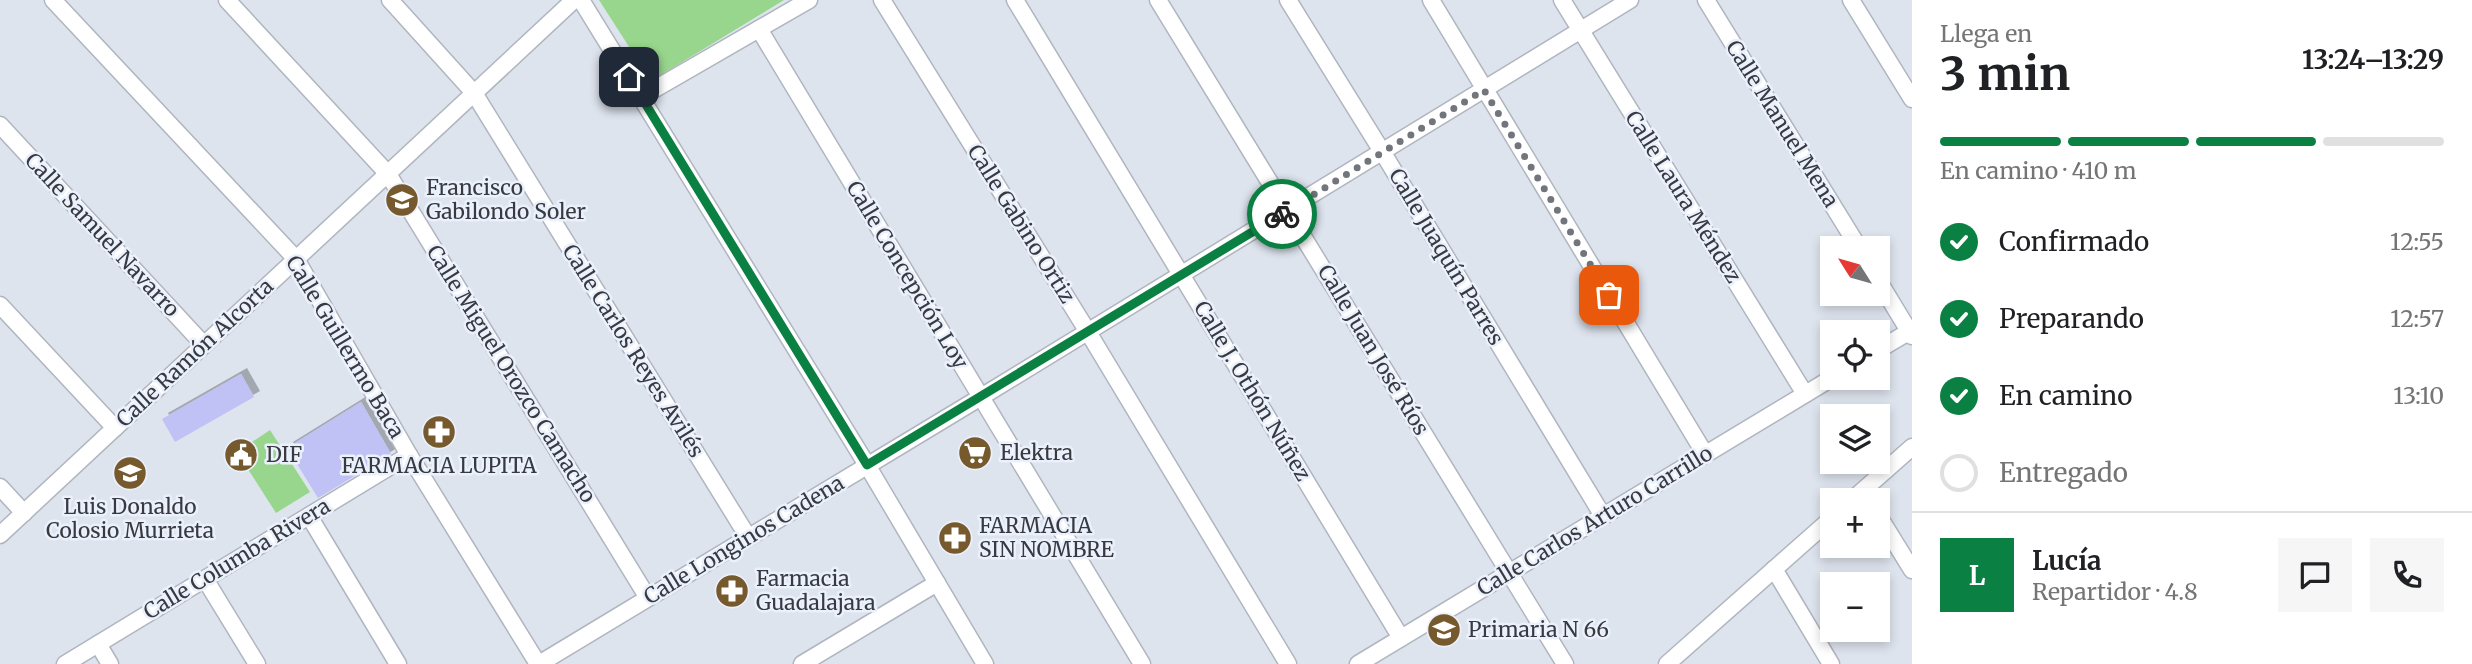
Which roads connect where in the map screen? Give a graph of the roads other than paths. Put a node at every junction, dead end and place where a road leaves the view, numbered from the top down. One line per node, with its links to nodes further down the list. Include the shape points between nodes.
1 (53, 0): 27 (street, Calle Guillermo Baca)
2 (227, 0): 24 (street, Calle Miguel Orozco Camacho)
3 (390, 0): 19 (street, Calle Carlos Reyes Avilés)
4 (574, 0): 19 (street, Calle Ramón Alcorta)
5 (581, 0): 20 (street)
6 (809, 0): 16 (street)
7 (882, 0): 31 (street, Calle Gabino Ortiz)
8 (1015, 0): 28 (street, Calle J. Othón Núñez)
9 (1158, 0): 25 (street, Calle Juan José Ríos)
10 (1288, 0): 23 (street, Calle Juaquín Parres)
11 (1431, 0): 18 (street)
12 (1562, 0): 17 (street, Calle Laura Méndez)
13 (1630, 0): 17 (street, Calle Longinos Cadena)
14 (1706, 0): 26 (street, Calle Manuel Mena)
15 (1851, 0): 21 (street)
16 (759, 29): 20 (street); 37 (street, Calle Concepción Loy)
17 (1581, 32): 18 (street, Calle Longinos Cadena); 36 (street, Calle Laura Méndez)
18 (1484, 90): 23 (street, Calle Longinos Cadena); 40 (street)
19 (474, 93): 24 (street, Calle Ramón Alcorta); 51 (street, Calle Carlos Reyes Avilés)
20 (641, 97): 42 (street)
21 (1912, 99)
22 (0, 125): 34 (street, Calle Samuel Navarro)
23 (1383, 153): 25 (street, Calle Longinos Cadena); 47 (street, Calle Juaquín Parres)
24 (388, 174): 27 (street, Calle Ramón Alcorta); 57 (street, Calle Miguel Orozco Camacho)
25 (1288, 210): 28 (street, Calle Longinos Cadena); 54 (street, Calle Juan José Ríos)
26 (1851, 236)
27 (296, 259): 34 (street, Calle Ramón Alcorta); 41 (street, Calle Guillermo Baca)
28 (1181, 275): 31 (street, Calle Longinos Cadena); 58 (street, Calle J. Othón Núñez)
29 (1890, 299): 32 (street)
30 (0, 305): 38 (street)
31 (1088, 332): 37 (street, Calle Longinos Cadena); 69 (street, Calle Gabino Ortiz)
32 (1911, 332): 33 (street)
33 (1890, 343)
34 (204, 345): 38 (street, Calle Ramón Alcorta)
35 (1820, 385): 36 (street, Calle Carlos Arturo Carrillo)
36 (1805, 394): 40 (street, Calle Carlos Arturo Carrillo)
37 (981, 397): 42 (street, Calle Longinos Cadena); 68 (street, Calle Concepción Loy)
38 (115, 428): 45 (street, Calle Ramón Alcorta)
39 (1912, 447): 44 (street)
40 (1705, 454): 47 (street, Calle Carlos Arturo Carrillo)
41 (410, 455): 46 (street, Calle Columba Rivera); 66 (street, Calle Guillermo Baca)
42 (867, 465): 51 (street, Calle Longinos Cadena); 56 (street)
43 (0, 487): 45 (street)
44 (1870, 488)
45 (24, 513): 50 (street, Calle Ramón Alcorta)
46 (309, 516): 55 (street, Calle Columba Rivera); 65 (street)
47 (1603, 516): 54 (street, Calle Carlos Arturo Carrillo)
48 (1820, 529): 52 (street)
49 (1890, 534): 53 (street)
50 (0, 535)
51 (748, 537): 57 (street, Calle Longinos Cadena)
52 (1774, 569): 60 (street); 73 (street)
53 (1912, 570)
54 (1510, 573): 58 (street, Calle Carlos Arturo Carrillo); 71 (street, Calle Juan José Ríos)
55 (205, 579): 59 (street, Calle Columba Rivera); 64 (street)
56 (937, 583): 61 (street); 67 (street)
57 (648, 598): 66 (street, Calle Longinos Cadena)
58 (1401, 638): 70 (street, Calle Carlos Arturo Carrillo)
59 (98, 644): 62 (street, Calle Columba Rivera); 63 (street)
60 (1687, 657): 72 (street)
61 (811, 662)
62 (65, 664)
63 (110, 664)
64 (257, 664)
65 (398, 664)
66 (539, 664)
67 (985, 664)
68 (1142, 664)
69 (1288, 664)
70 (1358, 664)
71 (1565, 664)
72 (1667, 664)
73 (1832, 664)

